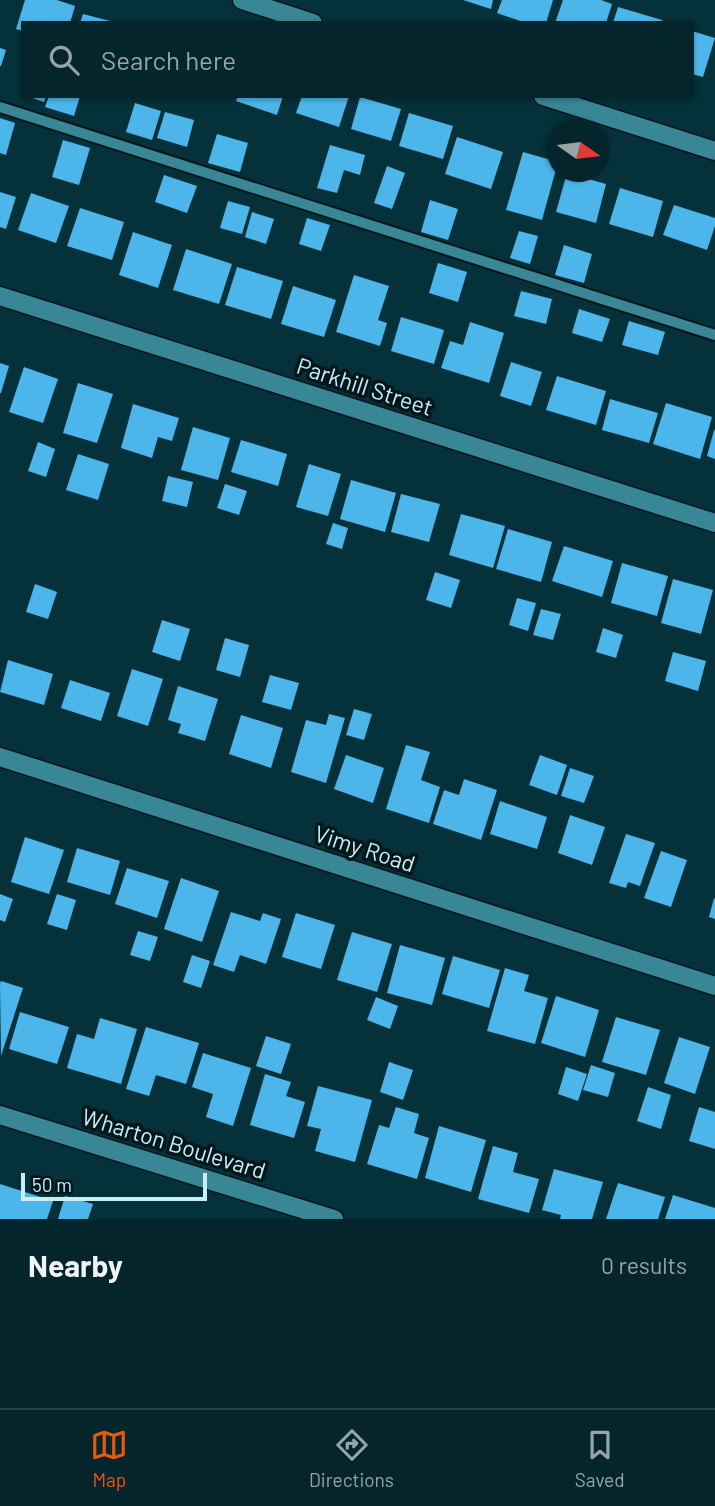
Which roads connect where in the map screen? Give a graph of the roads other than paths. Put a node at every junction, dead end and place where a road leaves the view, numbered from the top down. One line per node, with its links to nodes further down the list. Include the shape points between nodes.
1 (242, 0): 2 (street)
2 (307, 21)
3 (549, 98): 5 (street)
4 (0, 107): 7 (lane)
5 (715, 151)
6 (0, 296): 8 (street, Parkhill Street)
7 (715, 335)
8 (715, 523)
9 (0, 757): 10 (street, Vimy Road)
10 (715, 986)
11 (0, 1115): 12 (street, Wharton Boulevard)
12 (334, 1219)

